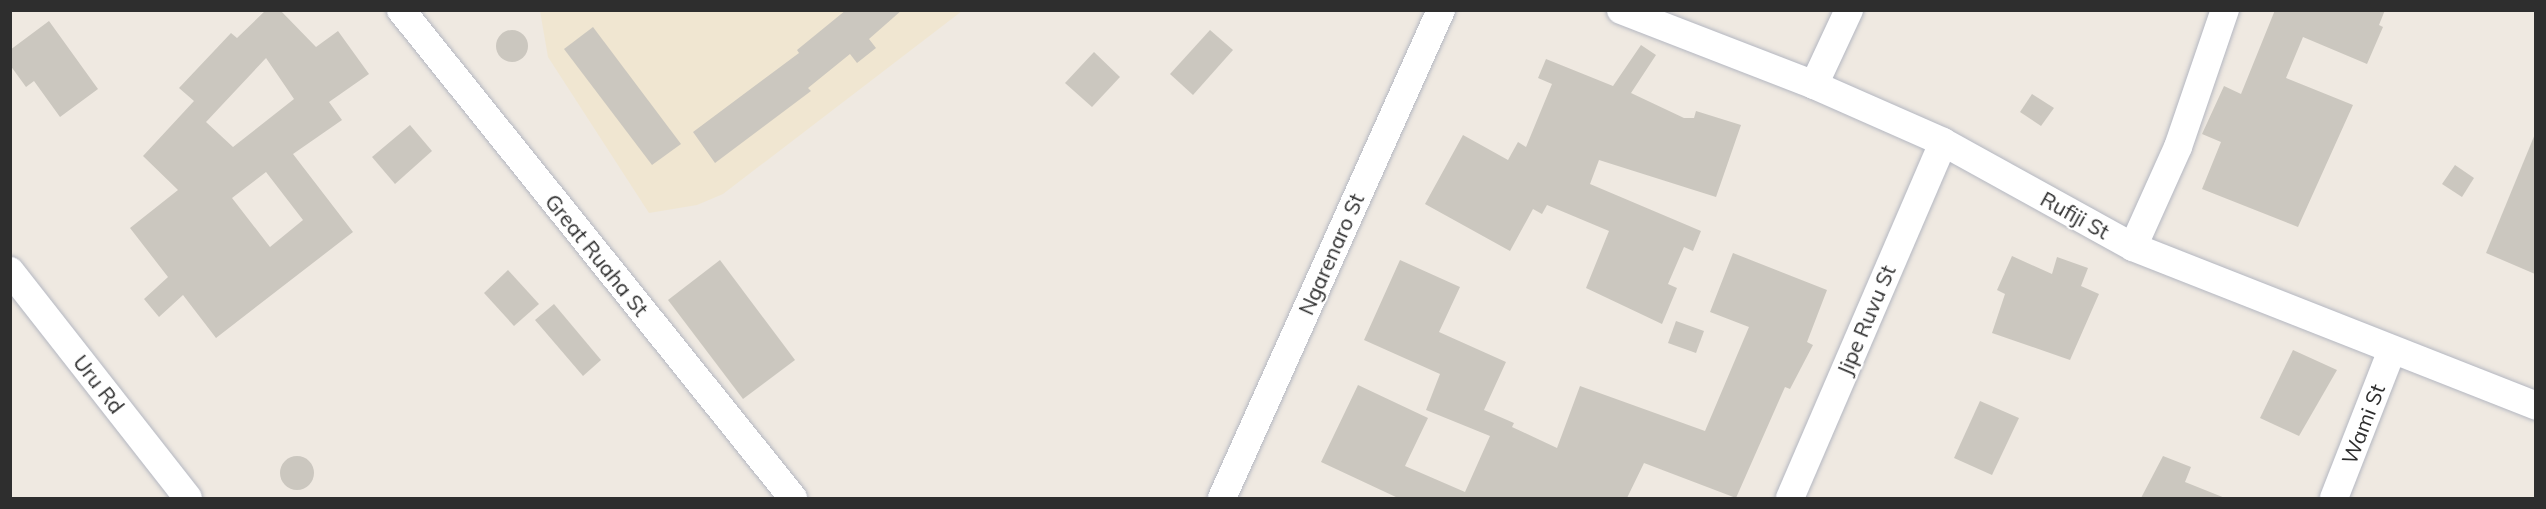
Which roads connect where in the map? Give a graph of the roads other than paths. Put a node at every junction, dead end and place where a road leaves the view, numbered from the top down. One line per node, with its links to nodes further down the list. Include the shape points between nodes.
1 (1441, 10): 14 (street, Ngarenaro St)
2 (1622, 10): 6 (street, Rufiji St)
3 (1849, 10): 6 (street)
4 (2225, 10): 8 (street, via 2178,147)
5 (406, 12): 13 (street, Great Ruaha St)
6 (1814, 85): 7 (street, Rufiji St)
7 (1942, 142): 8 (street, Rufiji St); 15 (street, Jipe Ruvu St)
8 (2133, 247): 10 (street, Rufiji St)
9 (10, 271): 12 (street, Uru Rd)
10 (2392, 350): 11 (street, Rufiji St); 16 (street, Wami St)
11 (2535, 406)
12 (188, 498)
13 (794, 498)
14 (1222, 498)
15 (1790, 498)
16 (2334, 498)

